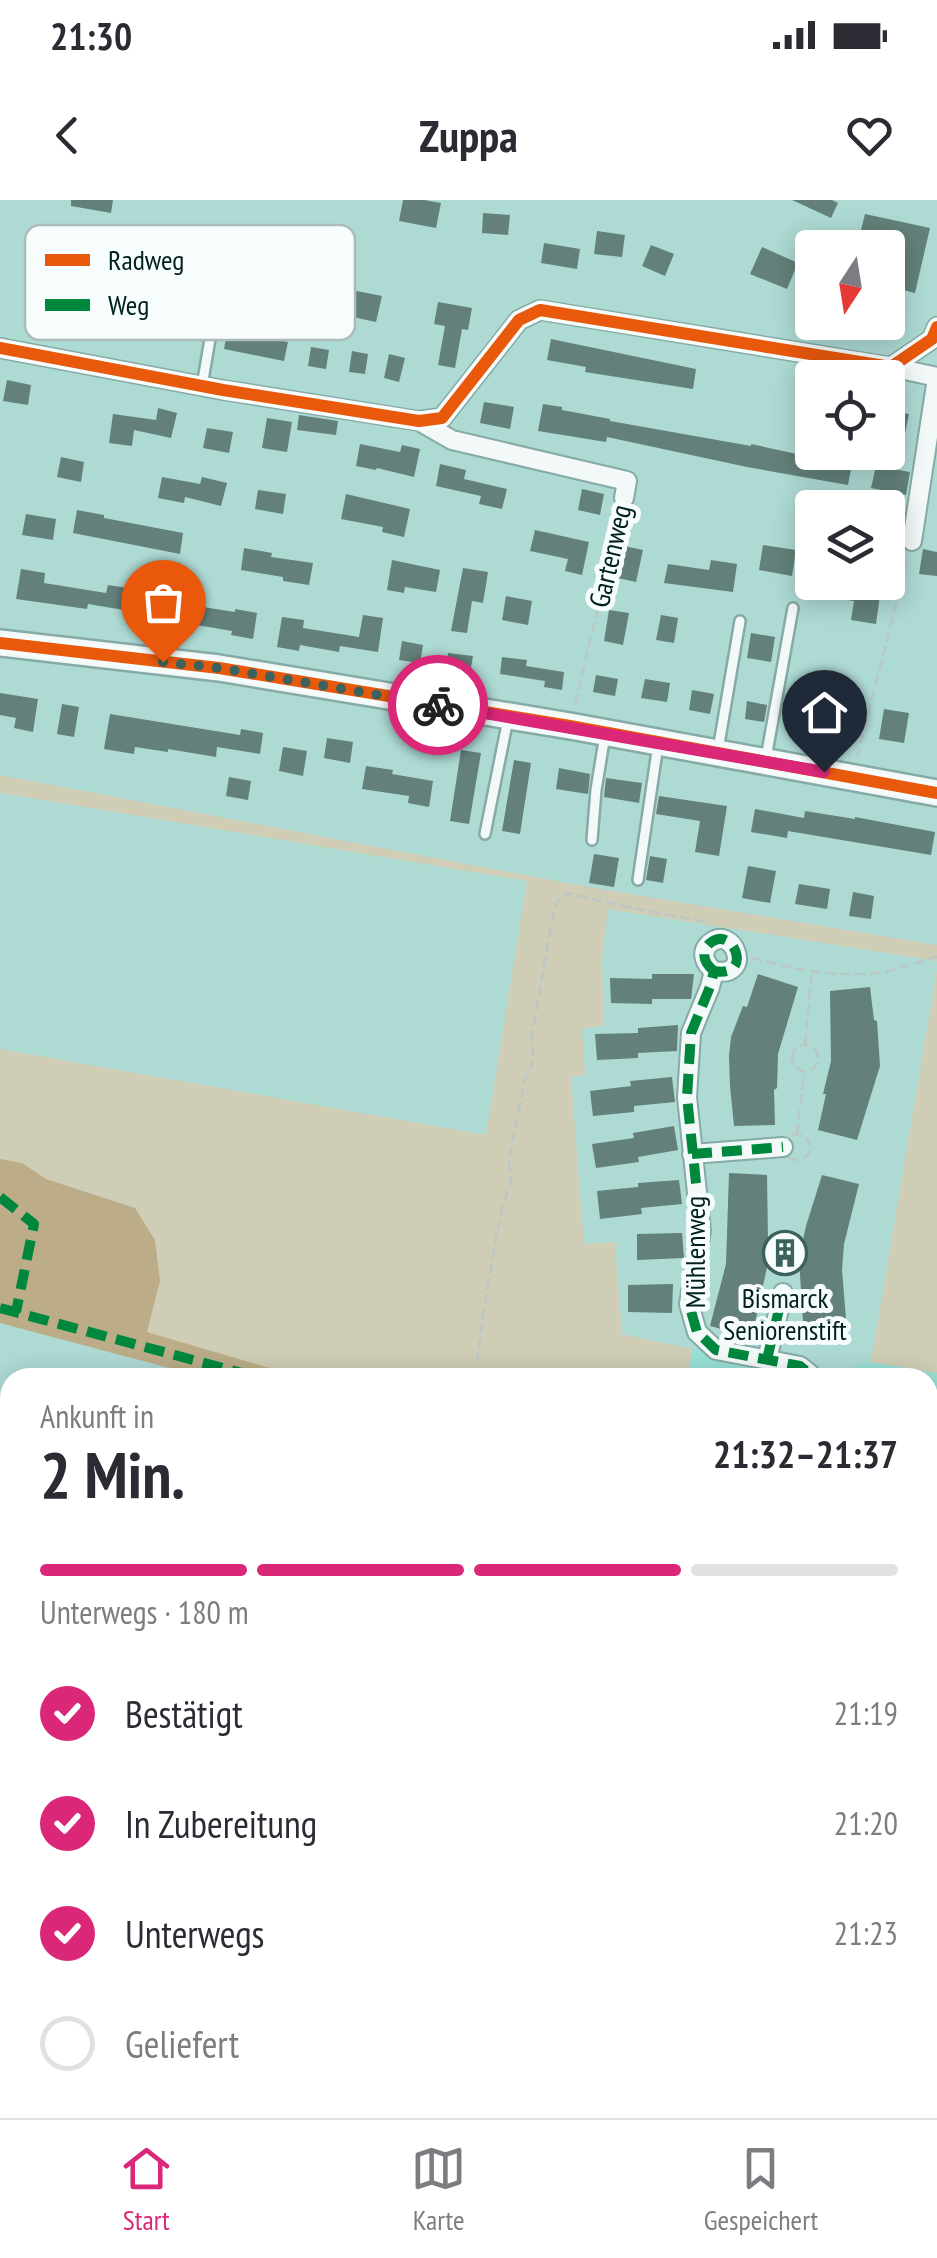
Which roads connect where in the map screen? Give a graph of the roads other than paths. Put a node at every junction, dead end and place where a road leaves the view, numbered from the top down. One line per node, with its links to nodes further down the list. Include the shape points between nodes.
1 (935, 333): 5 (street)
2 (210, 340): 8 (lane)
3 (0, 348): 8 (street)
4 (848, 360): 10 (street, via 540,310 519,320 442,418)
5 (900, 360)
6 (905, 370): 7 (street)
7 (937, 378): 9 (street)
8 (202, 386): 10 (street)
9 (934, 421): 12 (street)
10 (419, 422): 11 (street, Gartenweg, via 452,440 627,481)
11 (624, 498)
12 (912, 541)
13 (793, 608): 20 (lane)
14 (740, 620): 19 (lane)
15 (0, 643): 16 (street, via 219,668)
16 (508, 716): 17 (street); 22 (lane)
17 (606, 733): 18 (street); 23 (lane)
18 (659, 742): 19 (street); 24 (lane)
19 (718, 753): 20 (street)
20 (765, 762): 21 (street)
21 (937, 792)
22 (485, 834)
23 (592, 840)
24 (638, 880)
25 (714, 971): 25 (street, Mühlenweg, via 736,963 728,940 706,948); 27 (street, Mühlenweg, via 692,1032)
26 (783, 1148): 27 (street)
27 (692, 1154): 29 (street, Mühlenweg, via 700,1231 689,1304 697,1332 716,1350)
28 (783, 1293): 29 (street)
29 (767, 1359): 30 (street, Mühlenweg)
30 (802, 1368)

